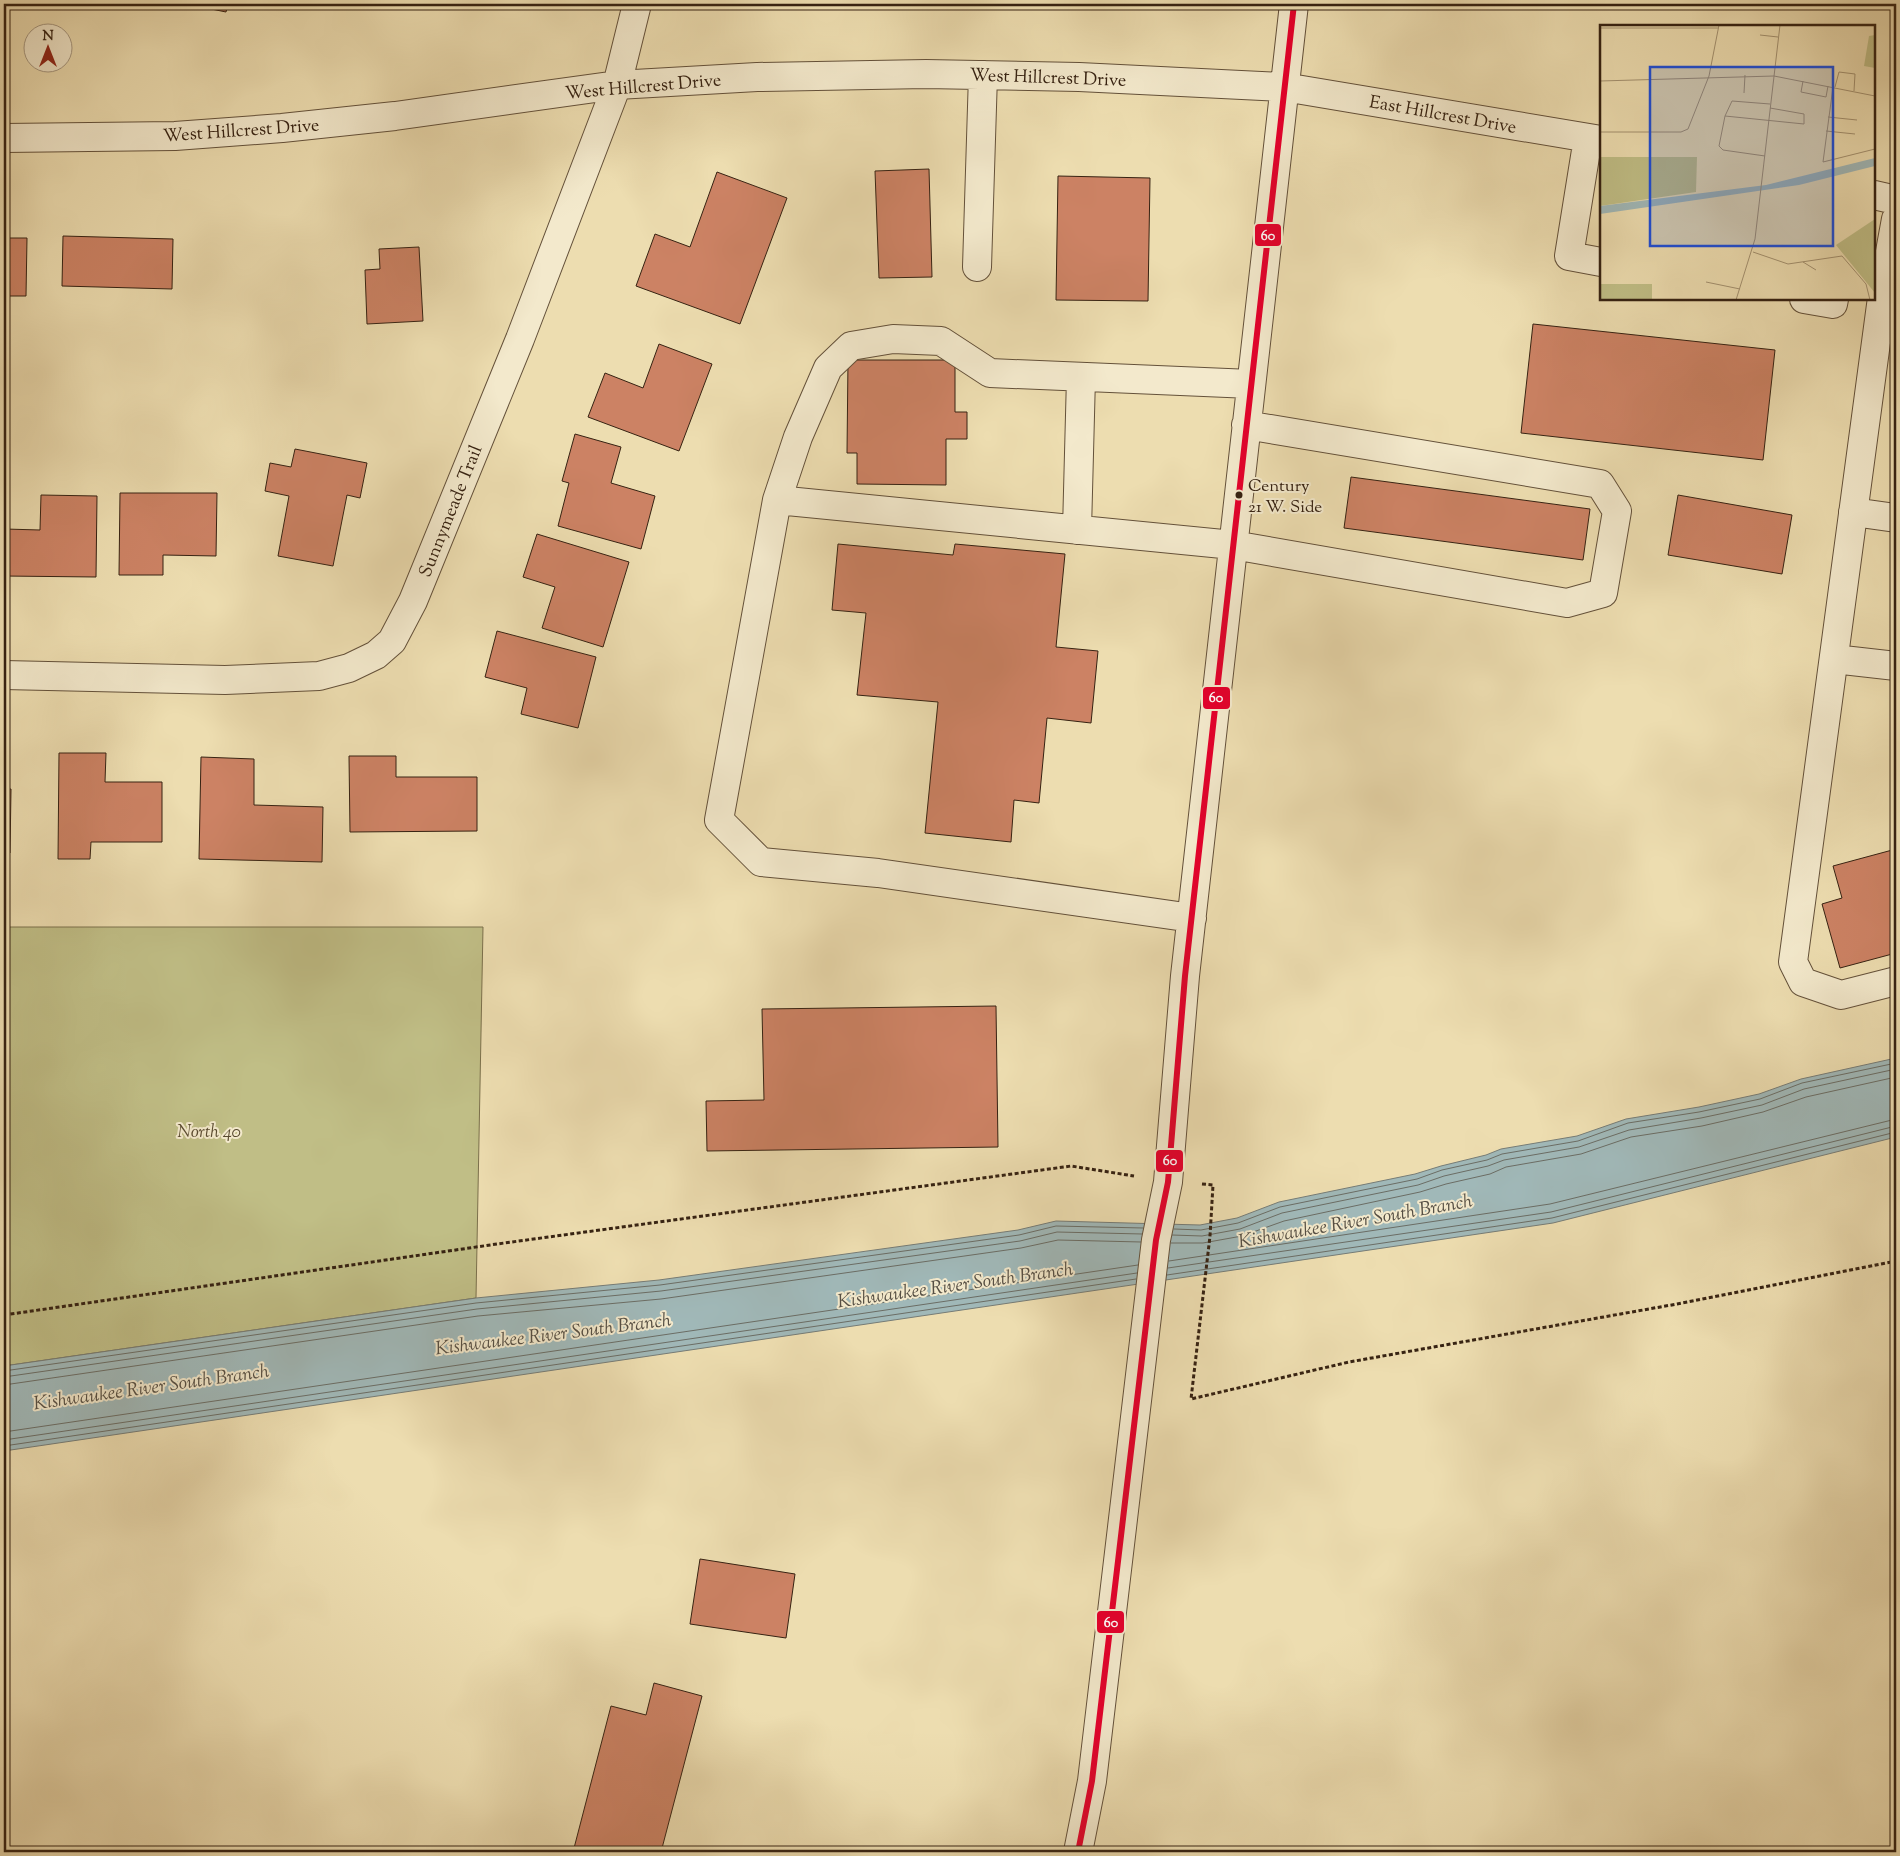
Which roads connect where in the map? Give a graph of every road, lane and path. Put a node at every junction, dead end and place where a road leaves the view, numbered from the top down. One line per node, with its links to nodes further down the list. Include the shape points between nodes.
1 (637, 4): 4 (street, Sunnymeade Trail)
2 (1294, 4): 5 (street)
3 (983, 75): 4 (street, West Hillcrest Drive, via 757,76); 5 (street, West Hillcrest Drive, via 1079,76); 12 (street)
4 (617, 86): 6 (street, West Hillcrest Drive, via 282,128 175,136); 25 (street, Sunnymeade Trail, via 516,348 413,601 392,641 376,655 349,668 320,676 225,680)
5 (1284, 87): 7 (street, East Hillcrest Drive); 16 (street)
6 (4, 138)
7 (1595, 139): 11 (street, via 1569,256)
8 (1875, 195): 9 (street)
9 (1896, 200)
10 (1896, 219): 19 (street, via 1883,290)
11 (1600, 262)
12 (976, 266)
13 (1810, 300): 14 (street, via 1833,304)
14 (1834, 300)
15 (1081, 377): 16 (street); 18 (street, via 990,373 941,341 892,339 851,346 828,368 798,437); 21 (street)
16 (1251, 384): 17 (street)
17 (1246, 425): 22 (street); 22 (street, via 1600,484 1618,511 1603,593 1567,603)
18 (777, 500): 21 (street); 26 (street, via 719,820 761,862 878,873)
19 (1853, 512): 20 (street); 23 (street)
20 (1896, 518)
21 (1077, 530): 22 (street)
22 (1233, 546): 26 (street)
23 (1834, 659): 24 (street); 27 (street, via 1794,962 1803,982 1841,995)
24 (1896, 666)
25 (4, 675)
26 (1192, 918): 28 (street)
27 (1896, 981)
28 (1168, 1182): 29 (path, via 1213,1185 1191,1400 1349,1362 1677,1304); 30 (path, via 1071,1166); 31 (street, via 1156,1240 1092,1781)
29 (1896, 1261)
30 (4, 1315)
31 (1078, 1852)

